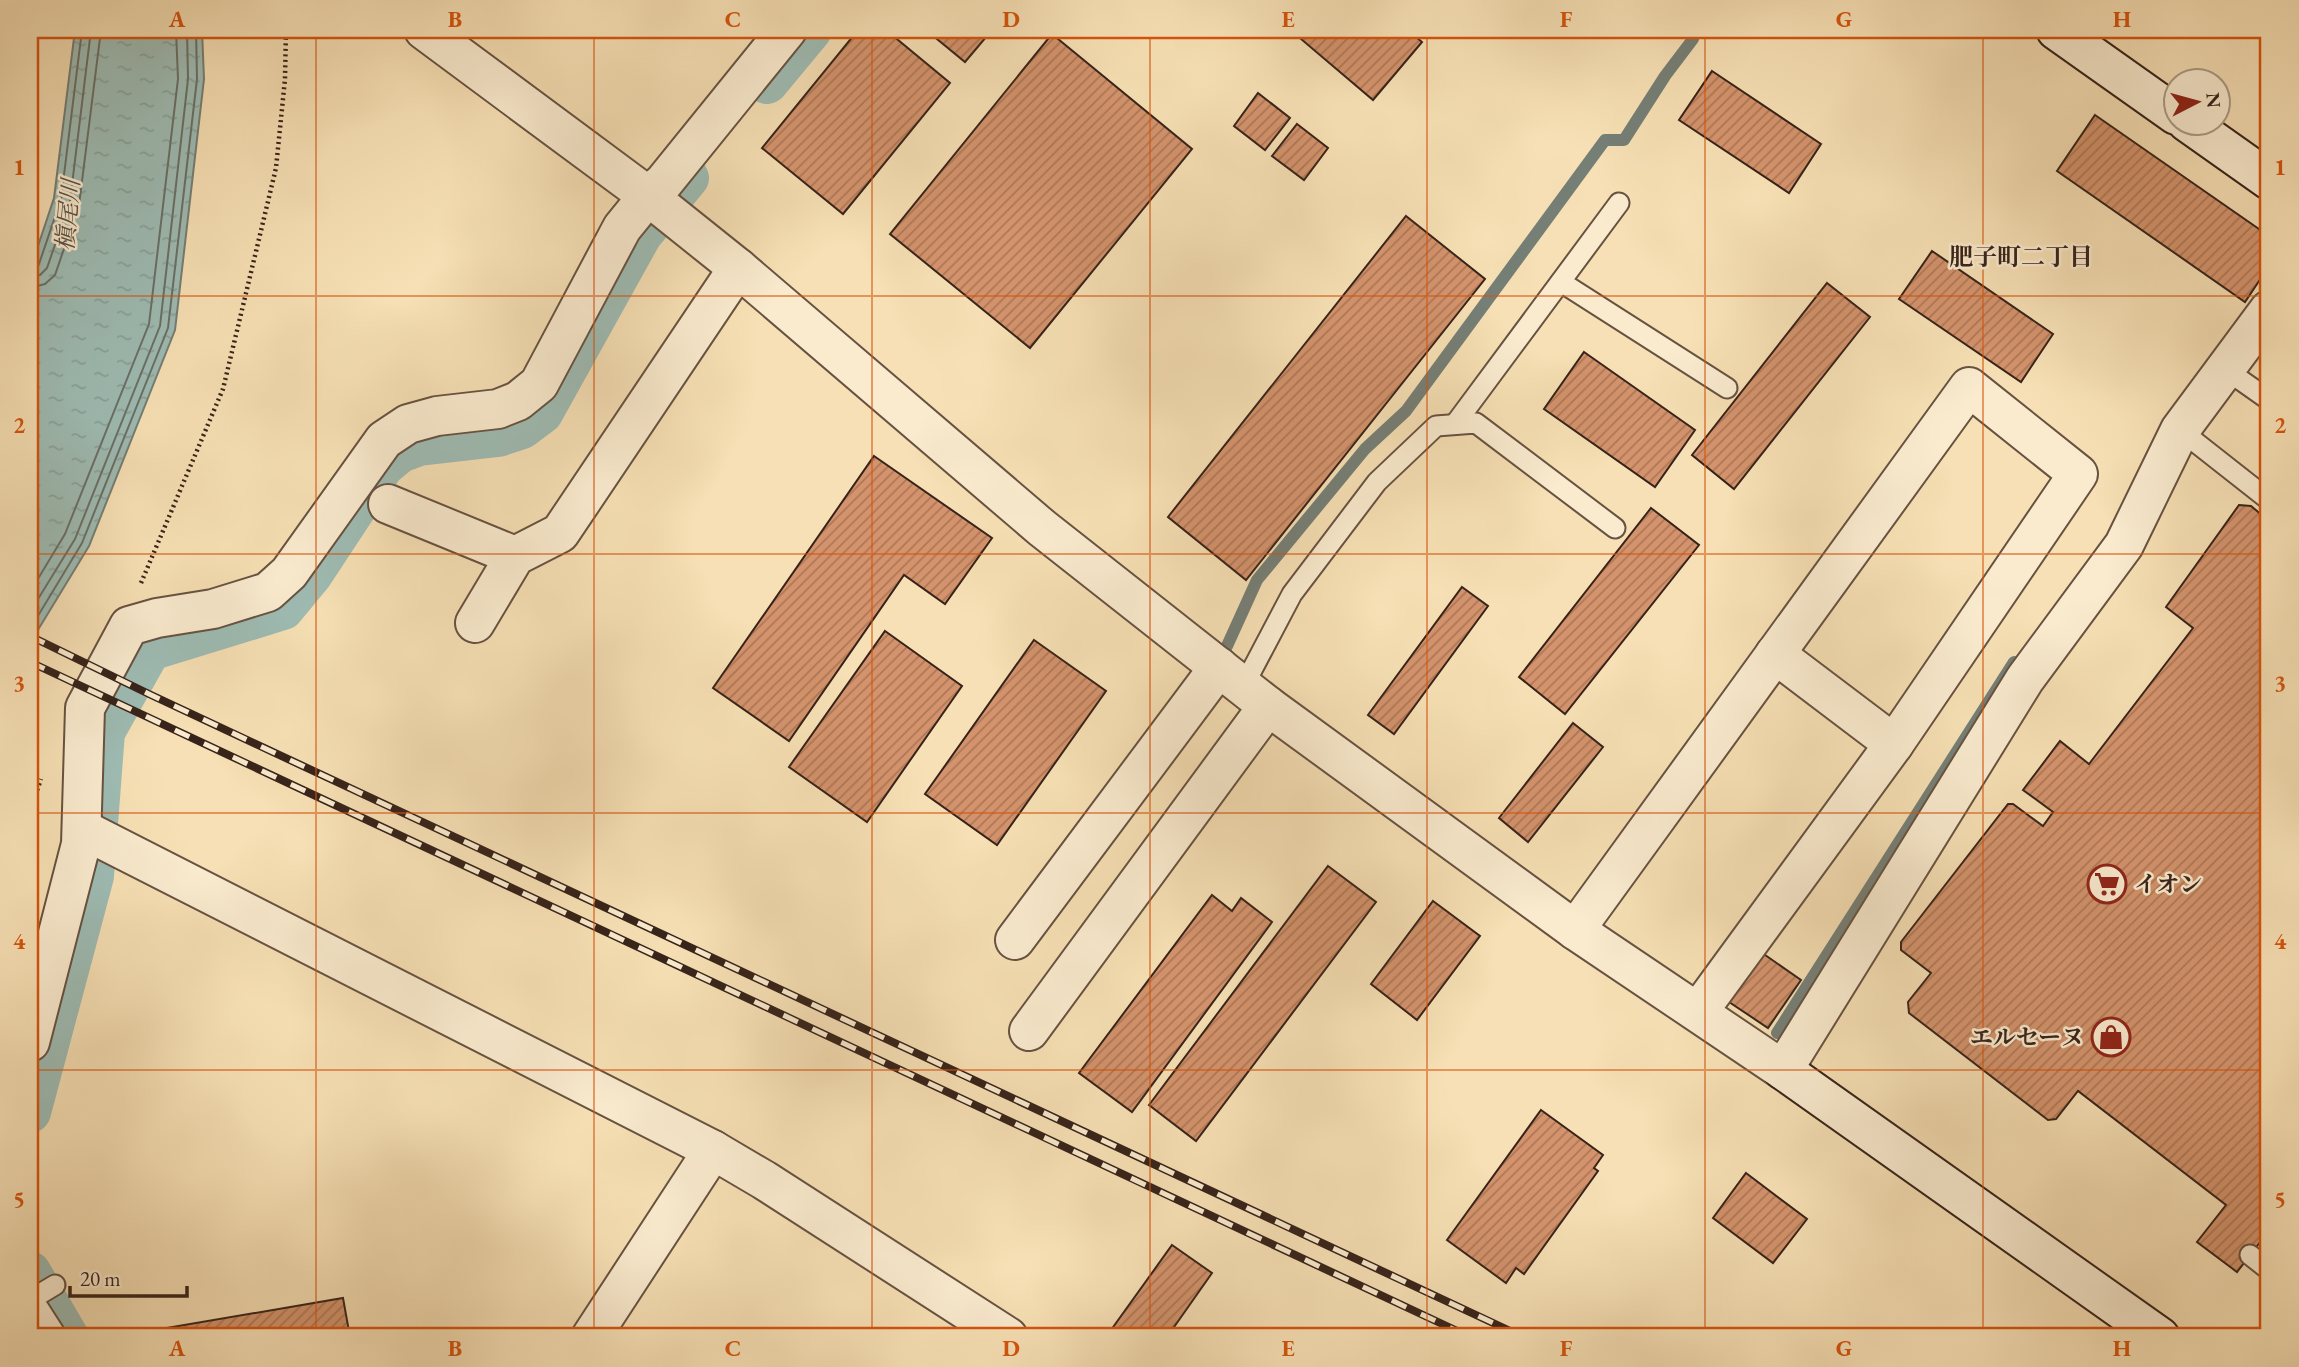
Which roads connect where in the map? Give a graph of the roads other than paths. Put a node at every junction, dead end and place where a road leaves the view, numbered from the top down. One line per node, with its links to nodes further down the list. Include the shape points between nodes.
1 (424, 30): 7 (street)
2 (788, 30): 7 (street)
3 (2056, 30): 4 (street)
4 (2162, 105)
5 (2207, 136): 6 (street)
6 (2269, 180)
7 (651, 198): 9 (street); 25 (street, via 622,228 539,384 518,401 498,409 437,416 408,424 384,440 289,573 268,592 129,626 85,708)
8 (1619, 203): 10 (lane)
9 (738, 268): 20 (street, via 560,533); 23 (street, via 1042,528)
10 (1560, 282): 13 (lane); 15 (lane)
11 (2269, 310): 12 (street)
12 (2225, 369): 14 (lane); 16 (street)
13 (1727, 388)
14 (2269, 400)
15 (1455, 424): 19 (lane, via 1476,423); 23 (lane, via 1436,426 1377,482 1292,594)
16 (2180, 430): 17 (lane); 31 (street, via 2124,545 2025,679)
17 (2269, 500)
18 (388, 504): 20 (street)
19 (1615, 528)
20 (515, 556): 21 (street)
21 (475, 623)
22 (1775, 654): 24 (street); 24 (street, via 1969,387 2078,474); 26 (street)
23 (1243, 687): 26 (street); 27 (street); 29 (street)
24 (1894, 744): 28 (street)
25 (94, 837): 30 (street, via 81,844); 32 (street)
26 (1575, 930): 28 (street)
27 (1015, 940)
28 (1698, 1012): 31 (street)
29 (1029, 1031)
30 (30, 1042)
31 (1783, 1070): 39 (street)
32 (713, 1150): 37 (street); 38 (street)
33 (2250, 1255): 34 (lane)
34 (2269, 1270)
35 (37, 1299): 36 (street)
36 (46, 1337)
37 (591, 1337)
38 (1008, 1337)
39 (2160, 1337)

